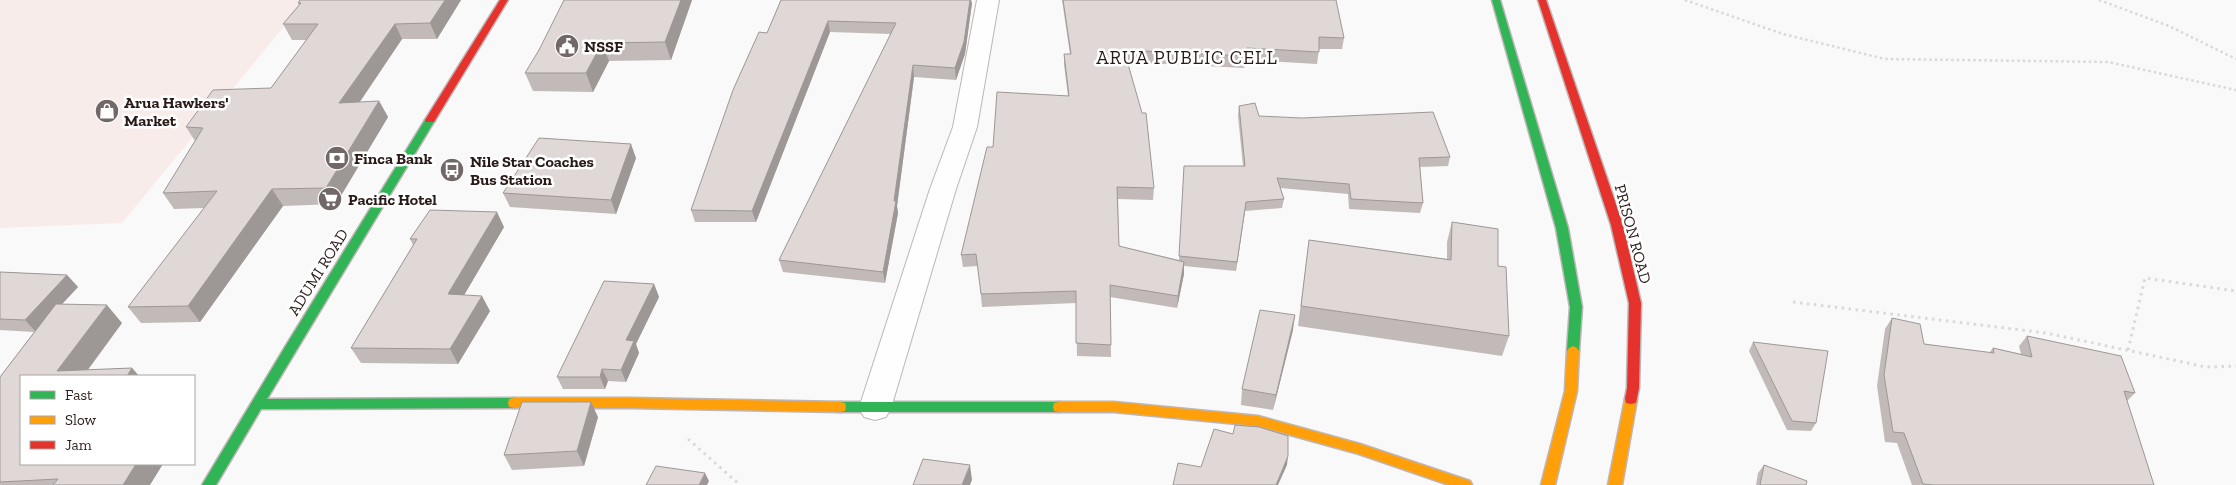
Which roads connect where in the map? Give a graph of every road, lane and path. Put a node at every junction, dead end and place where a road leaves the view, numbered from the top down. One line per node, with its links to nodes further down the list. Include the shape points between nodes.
1 (504, 0): 13 (street, ADUMI ROAD)
2 (988, 0): 14 (street, via 965,127)
3 (1496, 0): 19 (street, via 1562,228 1576,307 1571,392)
4 (1542, 0): 20 (street, PRISON ROAD, via 1617,225 1635,304 1633,388)
5 (1685, 0): 8 (path, via 1783,34 1885,59 2108,62)
6 (2099, 0): 7 (path, via 2168,26)
7 (2236, 59)
8 (2236, 90)
9 (2236, 291): 11 (path, via 2145,278)
10 (1794, 302): 11 (path, via 2046,333)
11 (2128, 350): 12 (path, via 2206,367)
12 (2236, 366)
13 (258, 404): 14 (street, via 631,403); 16 (street, ADUMI ROAD)
14 (875, 408): 18 (street, via 1114,407 1258,421 1360,449)
15 (680, 434): 17 (path)
16 (209, 485)
17 (740, 485)
18 (1465, 485)
19 (1548, 485)
20 (1614, 485)

